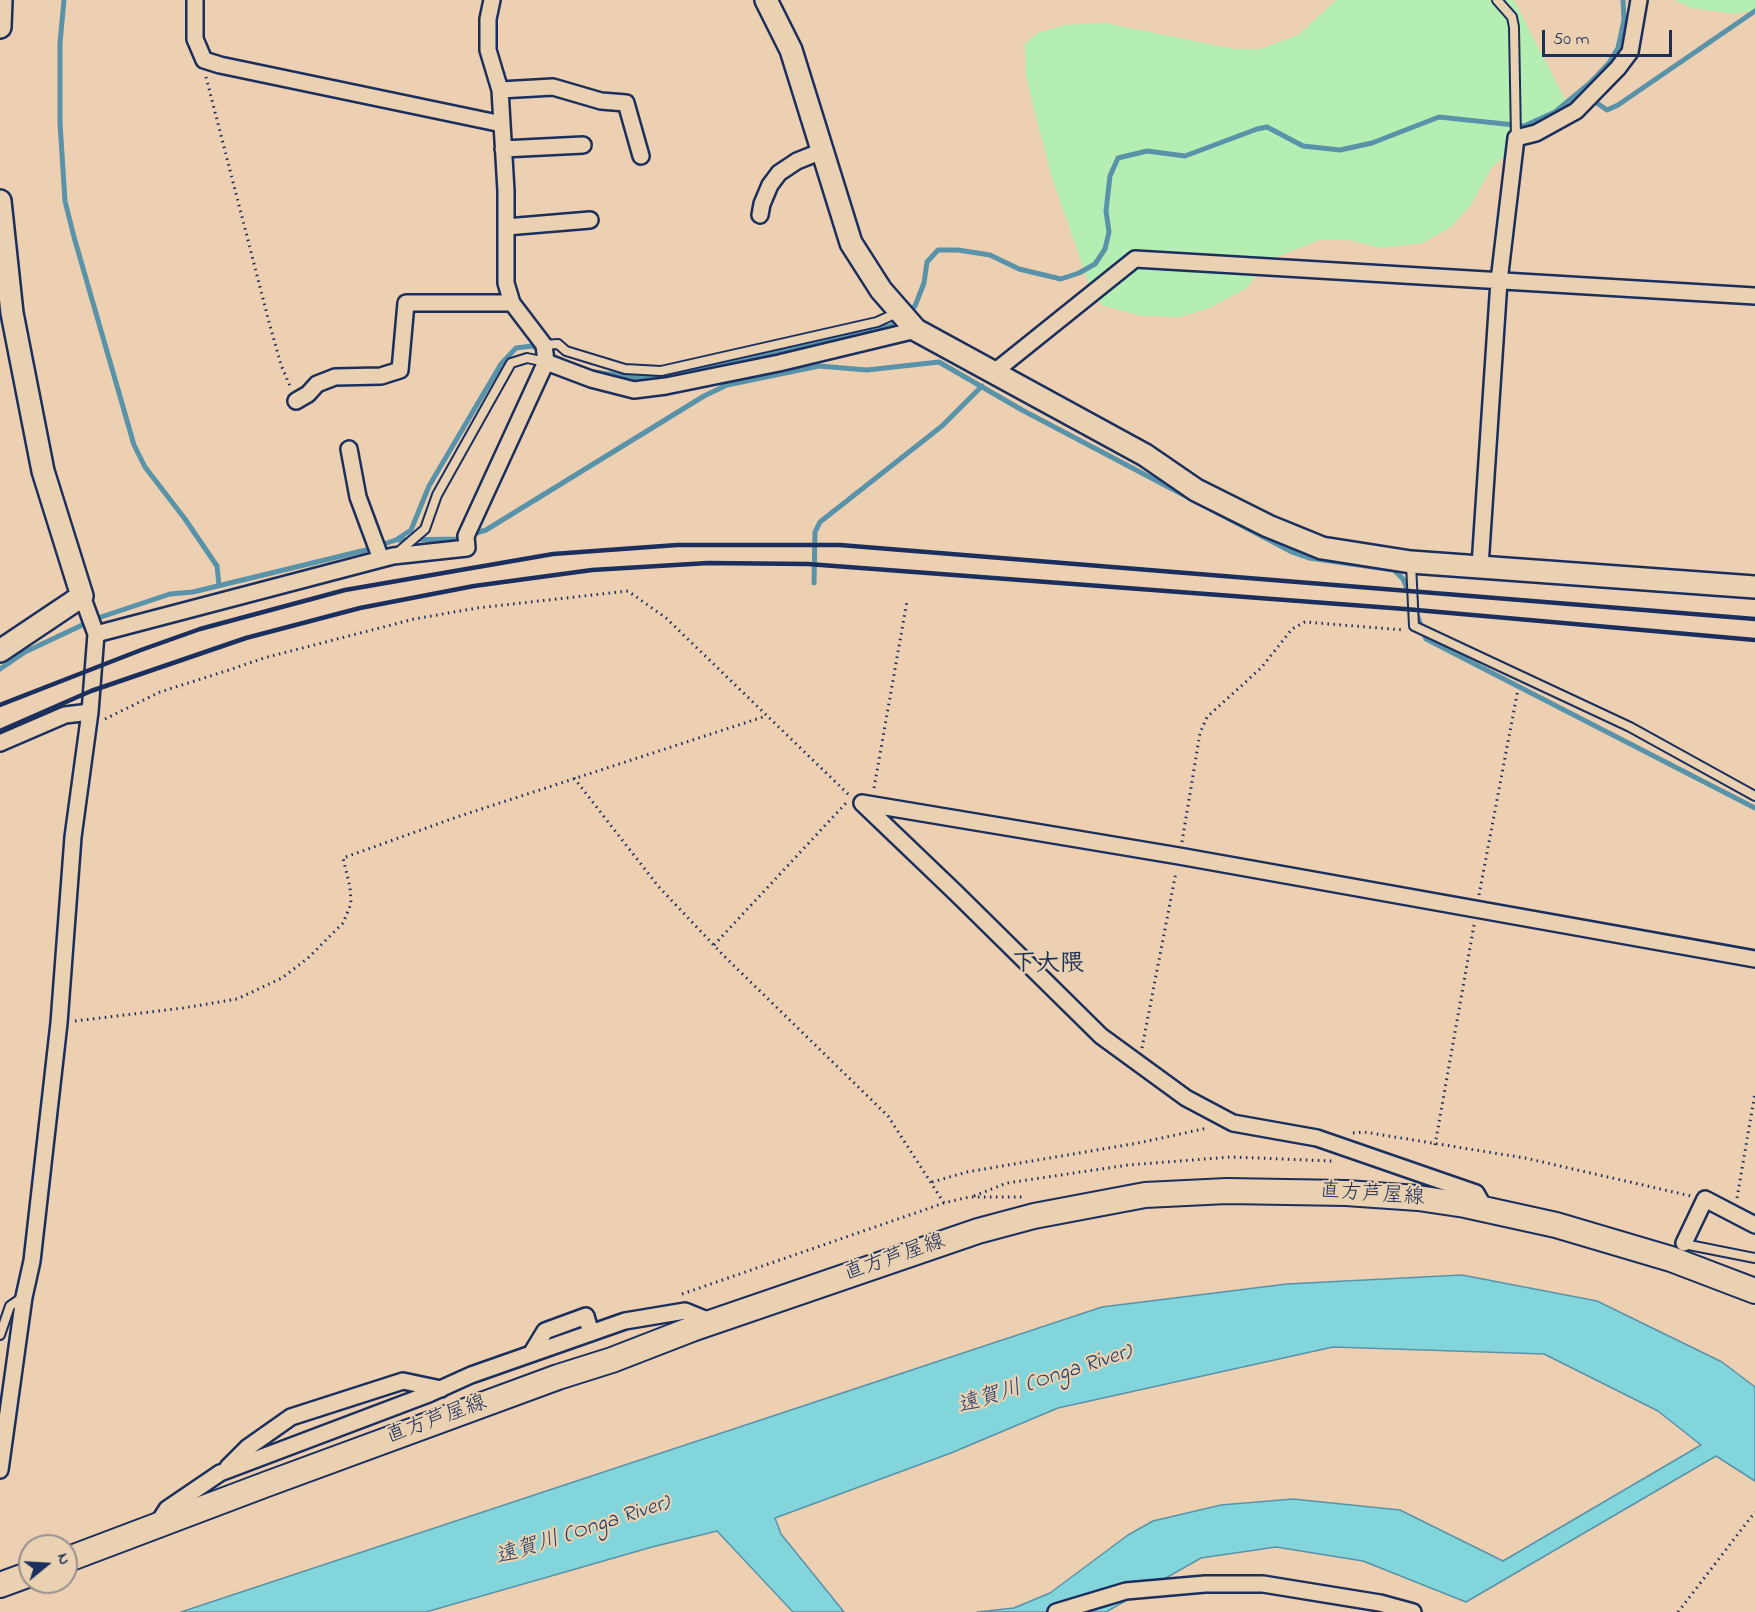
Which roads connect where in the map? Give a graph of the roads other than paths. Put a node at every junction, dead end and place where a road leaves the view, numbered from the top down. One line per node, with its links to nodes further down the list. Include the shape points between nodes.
1 (1, 0): 7 (street)
2 (195, 0): 9 (street, via 195,39 204,60)
3 (492, 0): 8 (street, via 489,50)
4 (766, 0): 13 (street, via 791,50)
5 (1497, 0): 10 (lane, via 1512,17 1514,27)
6 (1639, 0): 10 (street, via 1630,52 1618,68 1576,111 1536,133)
7 (0, 27)
8 (500, 90): 9 (street); 14 (street, via 554,87 601,101 626,103)
9 (502, 124): 12 (street)
10 (1516, 138): 19 (street)
11 (584, 145): 12 (street)
12 (503, 149): 18 (street)
13 (822, 151): 16 (street, via 779,173 770,185); 22 (street, via 851,243)
14 (641, 156)
15 (0, 201): 35 (street, via 12,313 43,471)
16 (760, 215)
17 (591, 220): 18 (street)
18 (506, 227): 21 (street, via 506,283)
19 (1499, 280): 20 (street); 28 (street, via 1135,259); 33 (street)
20 (1755, 296)
21 (512, 303): 24 (street); 29 (street, via 406,303 400,370 381,376 336,377 317,384)
22 (900, 312): 23 (street); 25 (lane, via 877,322)
23 (916, 330): 27 (street); 28 (street)
24 (544, 345): 25 (lane, via 558,344 566,351 624,369 661,371); 26 (street)
25 (731, 355): 27 (lane)
26 (546, 362): 27 (street, via 634,390); 31 (lane, via 527,358 511,363 437,495 425,529); 31 (street, via 466,536 467,548)
27 (735, 372)
28 (993, 373): 32 (street, via 1145,455 1196,490 1268,526 1322,548)
29 (296, 401)
30 (350, 449): 31 (street, via 358,497)
31 (387, 558): 36 (street)
32 (1411, 562): 33 (street); 40 (lane, via 1414,626 1630,727)
33 (1480, 566): 34 (street)
34 (1755, 587)
35 (85, 603): 36 (street); 37 (street)
36 (94, 630): 38 (street)
37 (0, 651)
38 (90, 712): 39 (street, via 65,715); 47 (street, via 73,837 59,1023 33,1261)
39 (0, 743)
40 (1755, 796)
41 (1755, 959): 42 (street, via 862,803 1101,1036 1186,1098 1233,1123 1317,1138 1476,1193)
42 (1485, 1209): 44 (main road, 直方芦屋線); 48 (main road, 直方芦屋線, via 1346,1192 1145,1195 1034,1215 978,1231)
43 (1755, 1225): 44 (street, via 1705,1199)
44 (1678, 1251): 45 (lane); 46 (main road, 直方芦屋線)
45 (1755, 1258)
46 (1755, 1291)
47 (24, 1296): 49 (lane, via 10,1306); 51 (street)
48 (712, 1322): 50 (street, via 685,1311 625,1321); 53 (main road, 直方芦屋線)
49 (0, 1335)
50 (441, 1389): 52 (street); 52 (street, via 403,1381 291,1417 247,1448)
51 (0, 1470)
52 (224, 1472): 53 (street, via 166,1509)
53 (156, 1526): 54 (main road, 直方芦屋線)
54 (78, 1555)
55 (18, 1578): 56 (main road)
56 (0, 1585)
57 (1056, 1612): 58 (street, via 1126,1591 1263,1584)
58 (1413, 1612)

